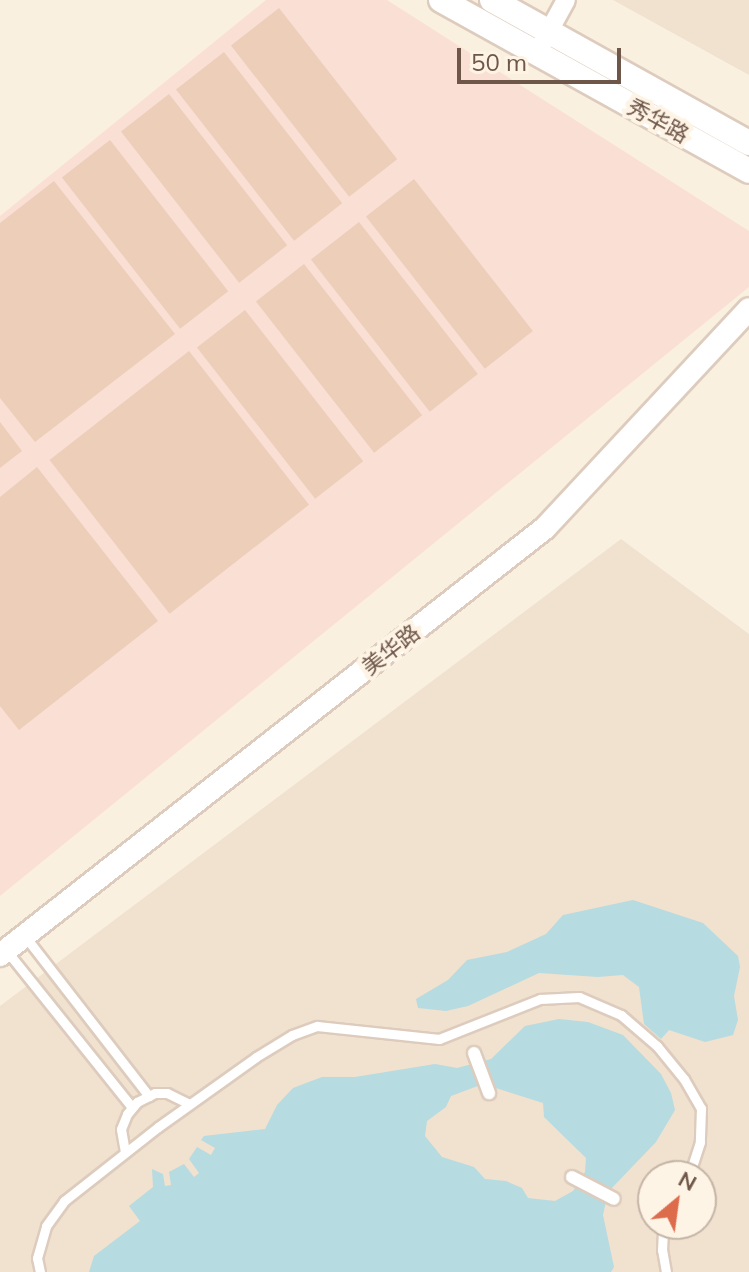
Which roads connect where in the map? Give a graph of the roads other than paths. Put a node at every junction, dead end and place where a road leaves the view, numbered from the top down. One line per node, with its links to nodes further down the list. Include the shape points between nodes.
1 (441, 0): 4 (main road, 秀华路)
2 (492, 0): 4 (main road, 秀华路)
3 (566, 0): 4 (street)
4 (543, 42): 5 (main road, 秀华路); 6 (main road, 秀华路)
5 (749, 143)
6 (749, 171)
7 (749, 309): 8 (street, 美华路, via 545,528)
8 (10, 947): 11 (lane); 13 (lane)
9 (474, 1053): 10 (street)
10 (489, 1093)
11 (149, 1096): 12 (lane, via 167,1093); 13 (lane)
12 (190, 1104): 14 (lane); 15 (lane, via 281,1040 317,1026 439,1039 540,999 579,997 621,1015 684,1079 701,1108)
13 (132, 1107): 14 (lane, via 121,1129)
14 (125, 1152): 19 (lane, via 64,1201 46,1226 37,1258)
15 (694, 1160)
16 (572, 1177): 17 (street)
17 (614, 1199)
18 (663, 1240): 20 (lane)
19 (40, 1272)
20 (666, 1272)

